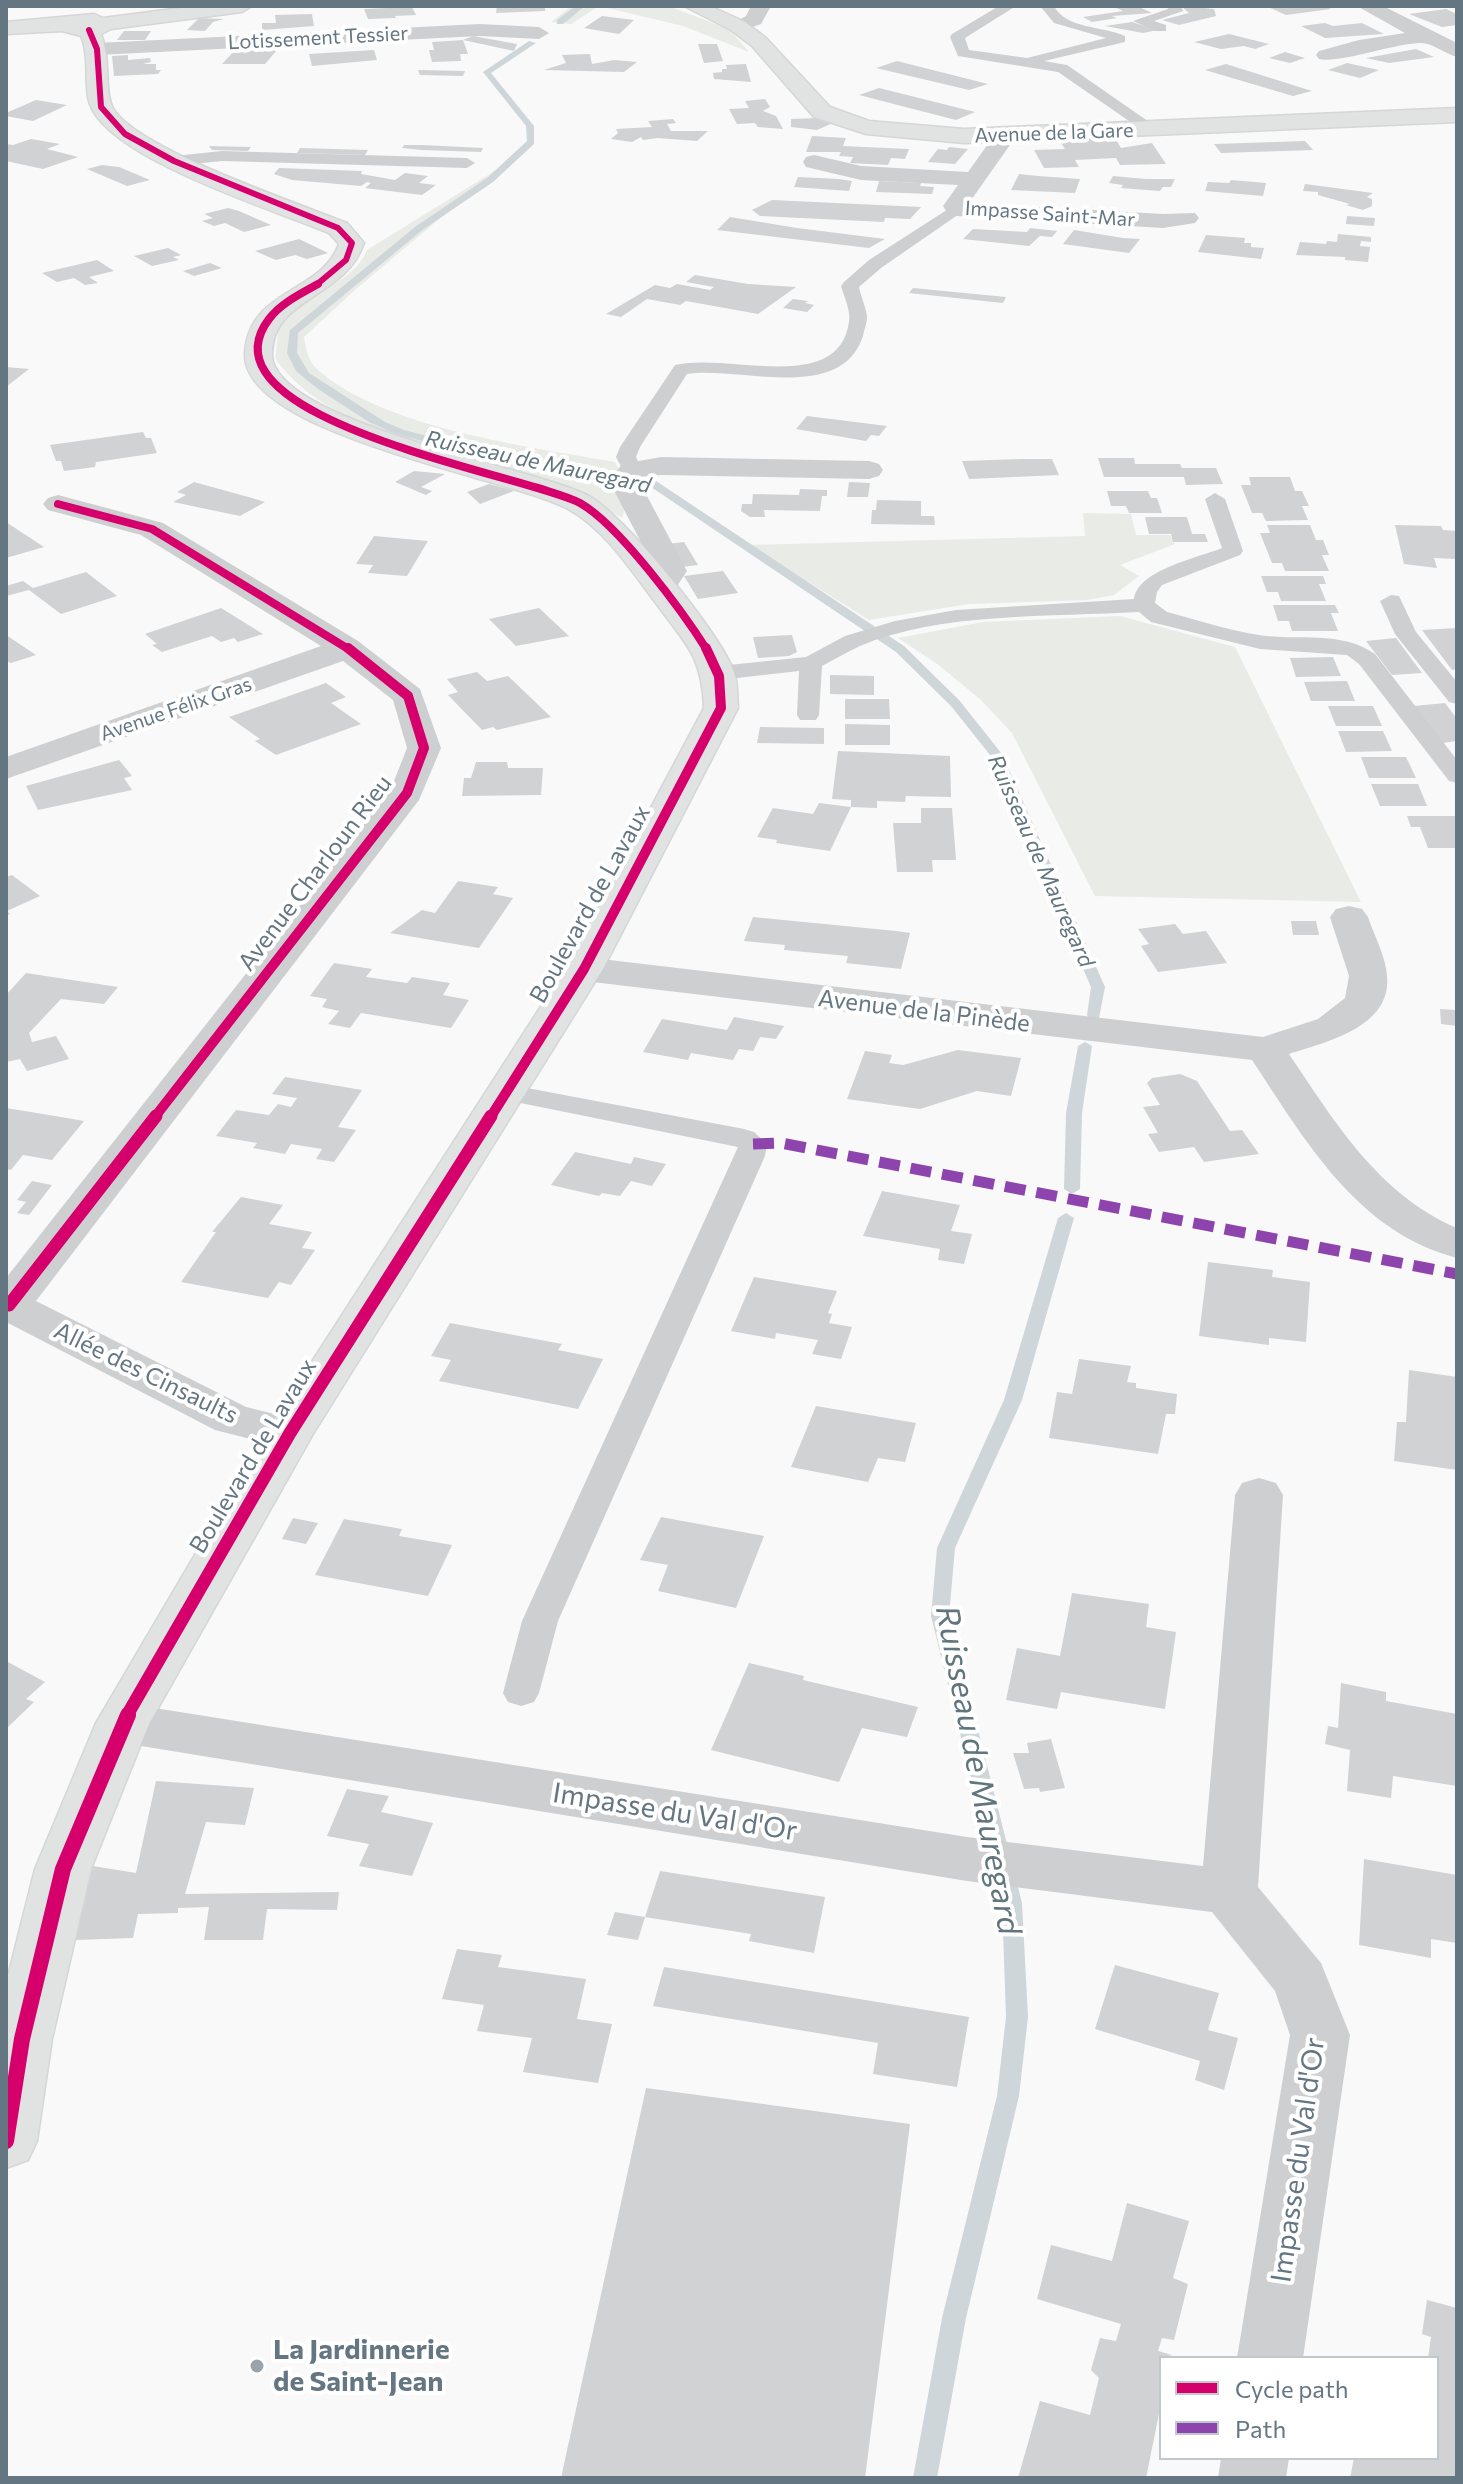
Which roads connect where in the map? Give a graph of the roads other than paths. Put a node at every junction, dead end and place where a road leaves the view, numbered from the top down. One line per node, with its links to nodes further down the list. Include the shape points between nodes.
1 (242, 6): 8 (street)
2 (694, 6): 9 (street, Avenue de la Gare)
3 (761, 6): 9 (street, via 754,20)
4 (1009, 6): 16 (lane, via 957,37 963,53)
5 (1047, 6): 16 (lane, via 1060,20 1120,39)
6 (1174, 6): 11 (lane, via 1176,11 1140,21)
7 (1367, 6): 13 (street)
8 (93, 25): 10 (street); 12 (street, Lotissement Tessier); 20 (street, via 101,107 125,134)
9 (738, 26): 19 (street, Avenue de la Gare, via 822,112 866,127)
10 (6, 28)
11 (1161, 28)
12 (539, 33)
13 (1428, 36): 14 (street); 15 (street)
14 (1457, 51)
15 (1326, 55)
16 (1024, 62): 18 (lane, via 1068,70)
17 (1457, 115): 18 (street, Avenue de la Gare)
18 (1150, 129): 19 (street, Avenue de la Gare)
19 (1006, 135): 23 (street, Impasse Saint-Mar)
20 (174, 161): 22 (lane, via 222,156); 30 (street, via 338,228 352,243 351,254 331,275 273,313 259,345 258,360 267,377 313,412 350,430 558,493 592,510)
21 (814, 162): 23 (street, via 861,173)
22 (467, 163)
23 (975, 179): 24 (street, Impasse Saint-Mar)
24 (956, 209): 25 (street, Impasse Saint-Mar); 27 (lane, via 850,286 858,323 838,362 791,372 692,365 675,373 630,447)
25 (1187, 218)
26 (869, 470): 27 (street, via 661,466)
27 (628, 475): 30 (street, via 672,571)
28 (1215, 499): 32 (lane, via 1233,551 1155,581 1146,591)
29 (58, 504): 33 (street, Avenue Charloun Rieu, via 152,529)
30 (660, 588): 35 (street)
31 (1391, 601): 36 (lane, via 1406,634)
32 (1144, 605): 34 (lane, via 956,616 853,641); 39 (lane, via 1159,617 1260,642 1353,649 1367,659)
33 (347, 648): 38 (street, Avenue Félix Gras); 45 (street, Avenue Charloun Rieu, via 408,696 424,748 407,793)
34 (811, 663): 35 (lane); 37 (lane)
35 (719, 673): 41 (street, Boulevard de Lavaux, via 721,708)
36 (1457, 697)
37 (808, 715)
38 (6, 769)
39 (1457, 776)
40 (1349, 917): 42 (street, Avenue de la Pinède, via 1368,976 1364,1002 1332,1027)
41 (584, 969): 42 (street, Avenue de la Pinède); 43 (street, Boulevard de Lavaux)
42 (1265, 1049): 44 (street, via 1340,1162 1390,1210 1425,1233)
43 (506, 1092): 46 (street, Boulevard de Lavaux); 48 (lane, via 744,1138 753,1144 540,1621)
44 (1457, 1244)
45 (7, 1305): 46 (street, Allée des Cinsaults, via 232,1419)
46 (290, 1433): 49 (street, Boulevard de Lavaux)
47 (1259, 1495): 50 (street)
48 (521, 1693)
49 (123, 1723): 50 (street, Impasse du Val d'Or, via 967,1859); 51 (street, Boulevard de Lavaux, via 63,1869)
50 (1229, 1892): 53 (street, Impasse du Val d'Or, via 1300,1980 1320,2035)
51 (14, 2035): 52 (street, Boulevard de Lavaux)
52 (6, 2141)
53 (1270, 2356)

